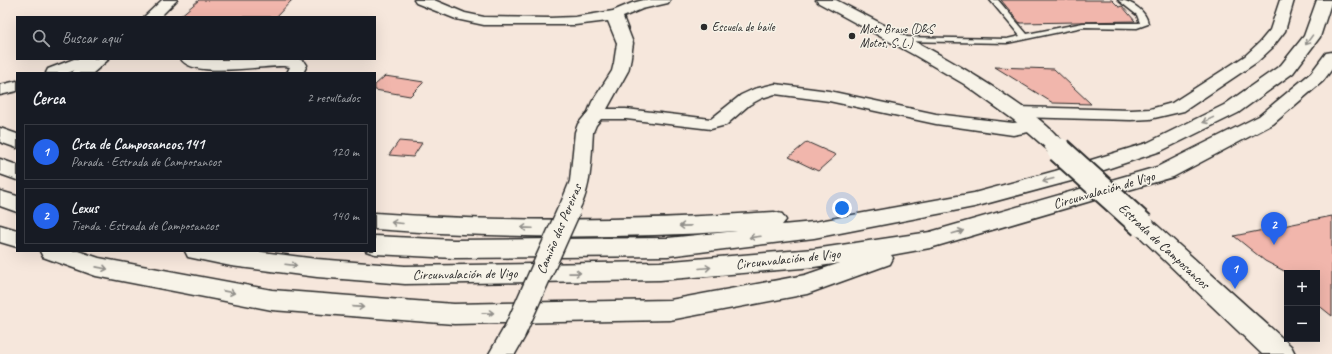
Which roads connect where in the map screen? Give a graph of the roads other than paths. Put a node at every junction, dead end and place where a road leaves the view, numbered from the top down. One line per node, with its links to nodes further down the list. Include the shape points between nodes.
1 (170, 0): 10 (street)
2 (421, 0): 9 (street, via 461,16 484,21 576,21)
3 (663, 0): 9 (street, via 637,6)
4 (824, 0): 12 (main road, Estrada de Camposancos)
5 (994, 0): 11 (lane)
6 (1122, 0): 11 (lane, via 1142,15 1144,24 1082,25)
7 (1287, 0): 22 (street, via 1277,31 1266,45 1251,59 1178,107 1150,114 1131,115)
8 (1325, 2): 30 (main road, Circunvalación de Vigo, one-way to 30, via 1312,36 1287,69 1231,109 1154,147)
9 (616, 15): 23 (street, Camiño das Pereiras, via 615,19 625,43 622,63)
10 (152, 16)
11 (1025, 37): 12 (lane, via 1007,41)
12 (898, 39): 22 (main road, Estrada de Camposancos, via 982,88)
13 (1332, 57): 35 (main road, Circunvalación de Vigo, one-way to 13, via 1165,172 1266,120 1317,77)
14 (86, 60): 17 (street)
15 (99, 60): 18 (main road)
16 (192, 60): 19 (street, via 210,65 294,62 299,65)
17 (56, 72)
18 (82, 72)
19 (296, 72)
20 (16, 86): 21 (street)
21 (0, 90)
22 (1017, 112): 24 (main road, Estrada de Camposancos)
23 (596, 114): 24 (street, via 626,114 712,124 718,123 740,103 766,90 775,89 829,96 942,120 1013,129); 39 (street, Camiño das Pereiras, bridge, via 584,132 580,181 569,210)
24 (1033, 126): 40 (main road, Estrada de Camposancos, bridge)
25 (0, 134): 26 (main road)
26 (16, 142)
27 (0, 166): 28 (main road)
28 (16, 173)
29 (0, 198): 31 (main road)
30 (974, 200): 32 (main road, one-way to 32, via 944,198 813,217 692,226 543,229); 36 (main road, Circunvalación de Vigo, one-way to 36, via 814,230 668,247 454,249)
31 (16, 204)
32 (376, 221)
33 (0, 233): 34 (main road)
34 (16, 239)
35 (930, 240): 37 (main road, one-way to 35, via 96,267 272,300 454,314 670,310 807,284); 38 (main road, Circunvalación de Vigo, one-way to 35, via 317,268 405,275 660,271 814,258)
36 (376, 245)
37 (55, 252)
38 (203, 252)
39 (508, 344)
40 (1281, 354)

